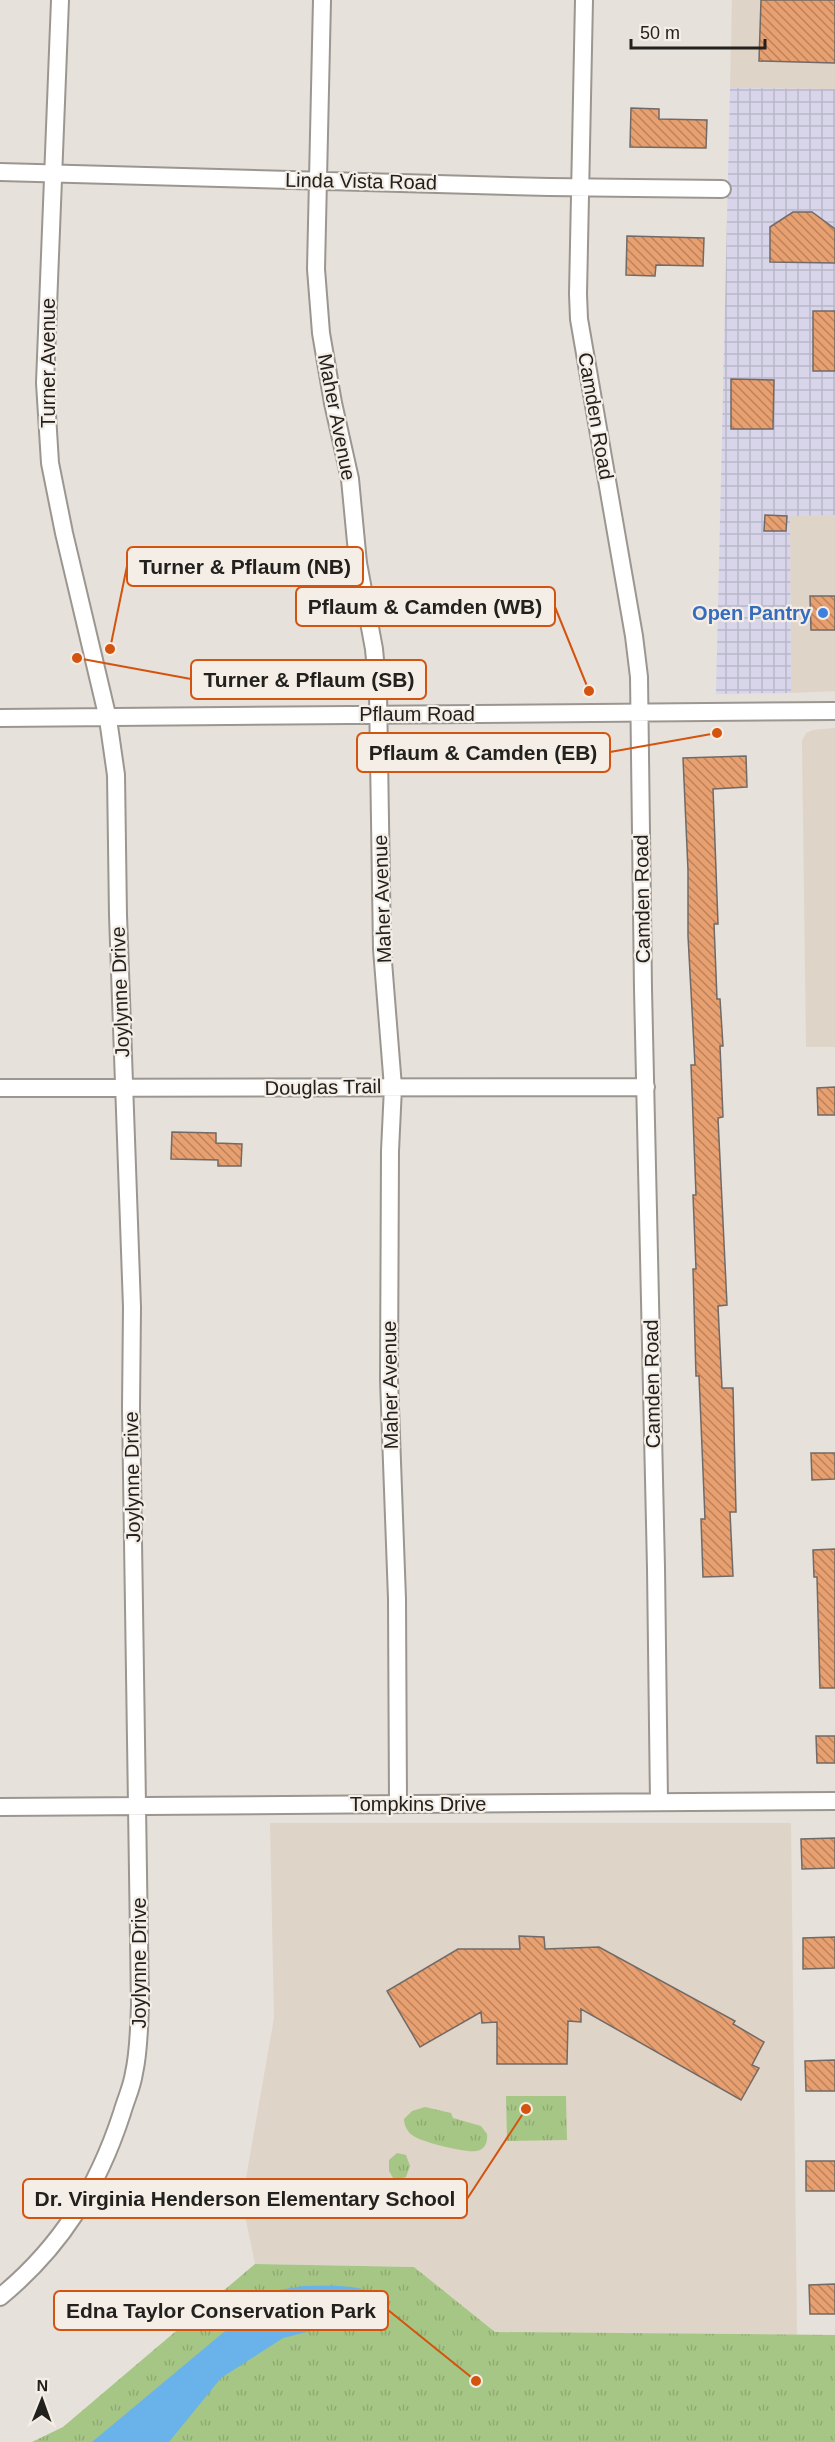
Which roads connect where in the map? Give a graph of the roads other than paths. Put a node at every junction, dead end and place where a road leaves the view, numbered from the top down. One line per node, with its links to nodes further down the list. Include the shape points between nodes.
1 (60, 0): 5 (street, Turner Avenue)
2 (322, 0): 6 (street, Maher Avenue)
3 (584, 0): 7 (street, Camden Road)
4 (0, 172): 5 (street, Linda Vista Road)
5 (55, 173): 6 (street, Linda Vista Road); 13 (street, Turner Avenue, via 45,383 50,463)
6 (318, 180): 7 (street, Linda Vista Road); 11 (street, Maher Avenue, via 316,269 321,333 350,479 358,563 374,649)
7 (580, 187): 8 (street, Linda Vista Road); 10 (street, Camden Road, via 579,319 634,636)
8 (722, 189)
9 (835, 711): 10 (street, Pflaum Road)
10 (640, 712): 11 (street, Pflaum Road); 15 (street, Camden Road)
11 (378, 714): 13 (street, Pflaum Road); 14 (street, Maher Avenue, via 382,949)
12 (0, 718): 13 (street, Pflaum Road)
13 (108, 719): 17 (street, Joylynne Drive, via 116,775)
14 (393, 1087): 15 (street, Douglas Trail); 17 (street, Douglas Trail); 20 (street, Maher Avenue, via 388,1380 397,1599)
15 (646, 1087): 19 (street, Camden Road)
16 (0, 1088): 17 (street, Douglas Trail)
17 (124, 1090): 22 (street, Joylynne Drive, via 132,1307)
18 (835, 1801): 19 (street, Tompkins Drive)
19 (659, 1802): 20 (street, Tompkins Drive)
20 (398, 1804): 22 (street, Tompkins Drive)
21 (0, 1807): 22 (street, Tompkins Drive)
22 (139, 1807): 23 (street, Joylynne Drive, via 140,2005 134,2075 111,2144 88,2195 52,2246)
23 (0, 2297)

